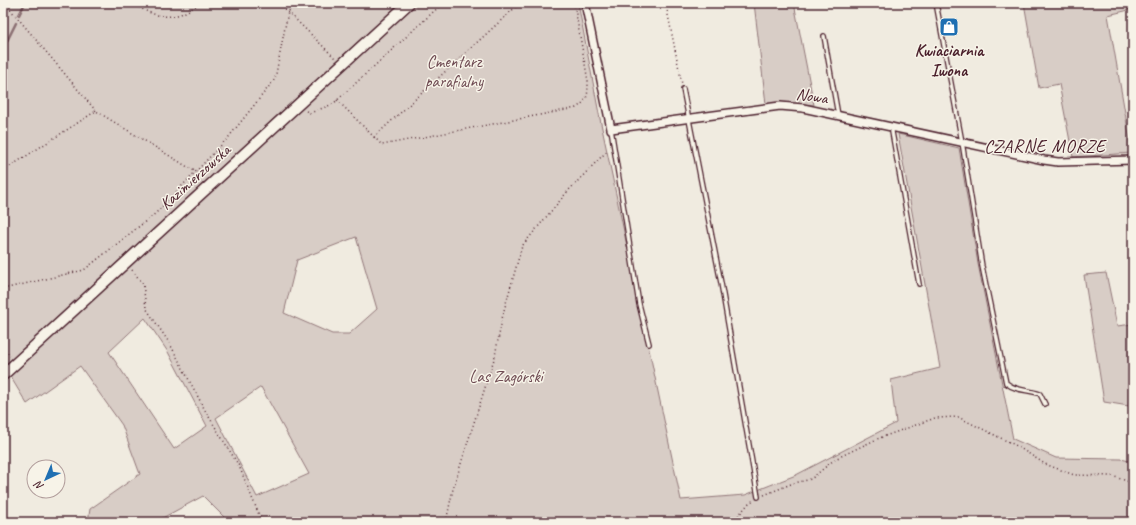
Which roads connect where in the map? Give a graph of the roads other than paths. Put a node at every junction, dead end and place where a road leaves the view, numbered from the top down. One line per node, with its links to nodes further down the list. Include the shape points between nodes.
1 (409, 3): 14 (street, Kazimierzowska)
2 (585, 3): 9 (street)
3 (936, 3): 10 (lane)
4 (824, 36): 6 (lane)
5 (683, 90): 7 (lane)
6 (838, 115): 7 (street, Nowa, via 780,106); 8 (street, Nowa)
7 (689, 118): 9 (street, Nowa); 16 (lane)
8 (893, 127): 10 (street, Nowa); 12 (lane)
9 (610, 129): 13 (lane, via 639,304)
10 (962, 142): 11 (street, Nowa, via 1058,162); 15 (lane, via 982,266 1006,383 1012,388 1040,394)
11 (1133, 160)
12 (919, 284)
13 (649, 344)
14 (3, 375)
15 (1045, 404)
16 (758, 498)

